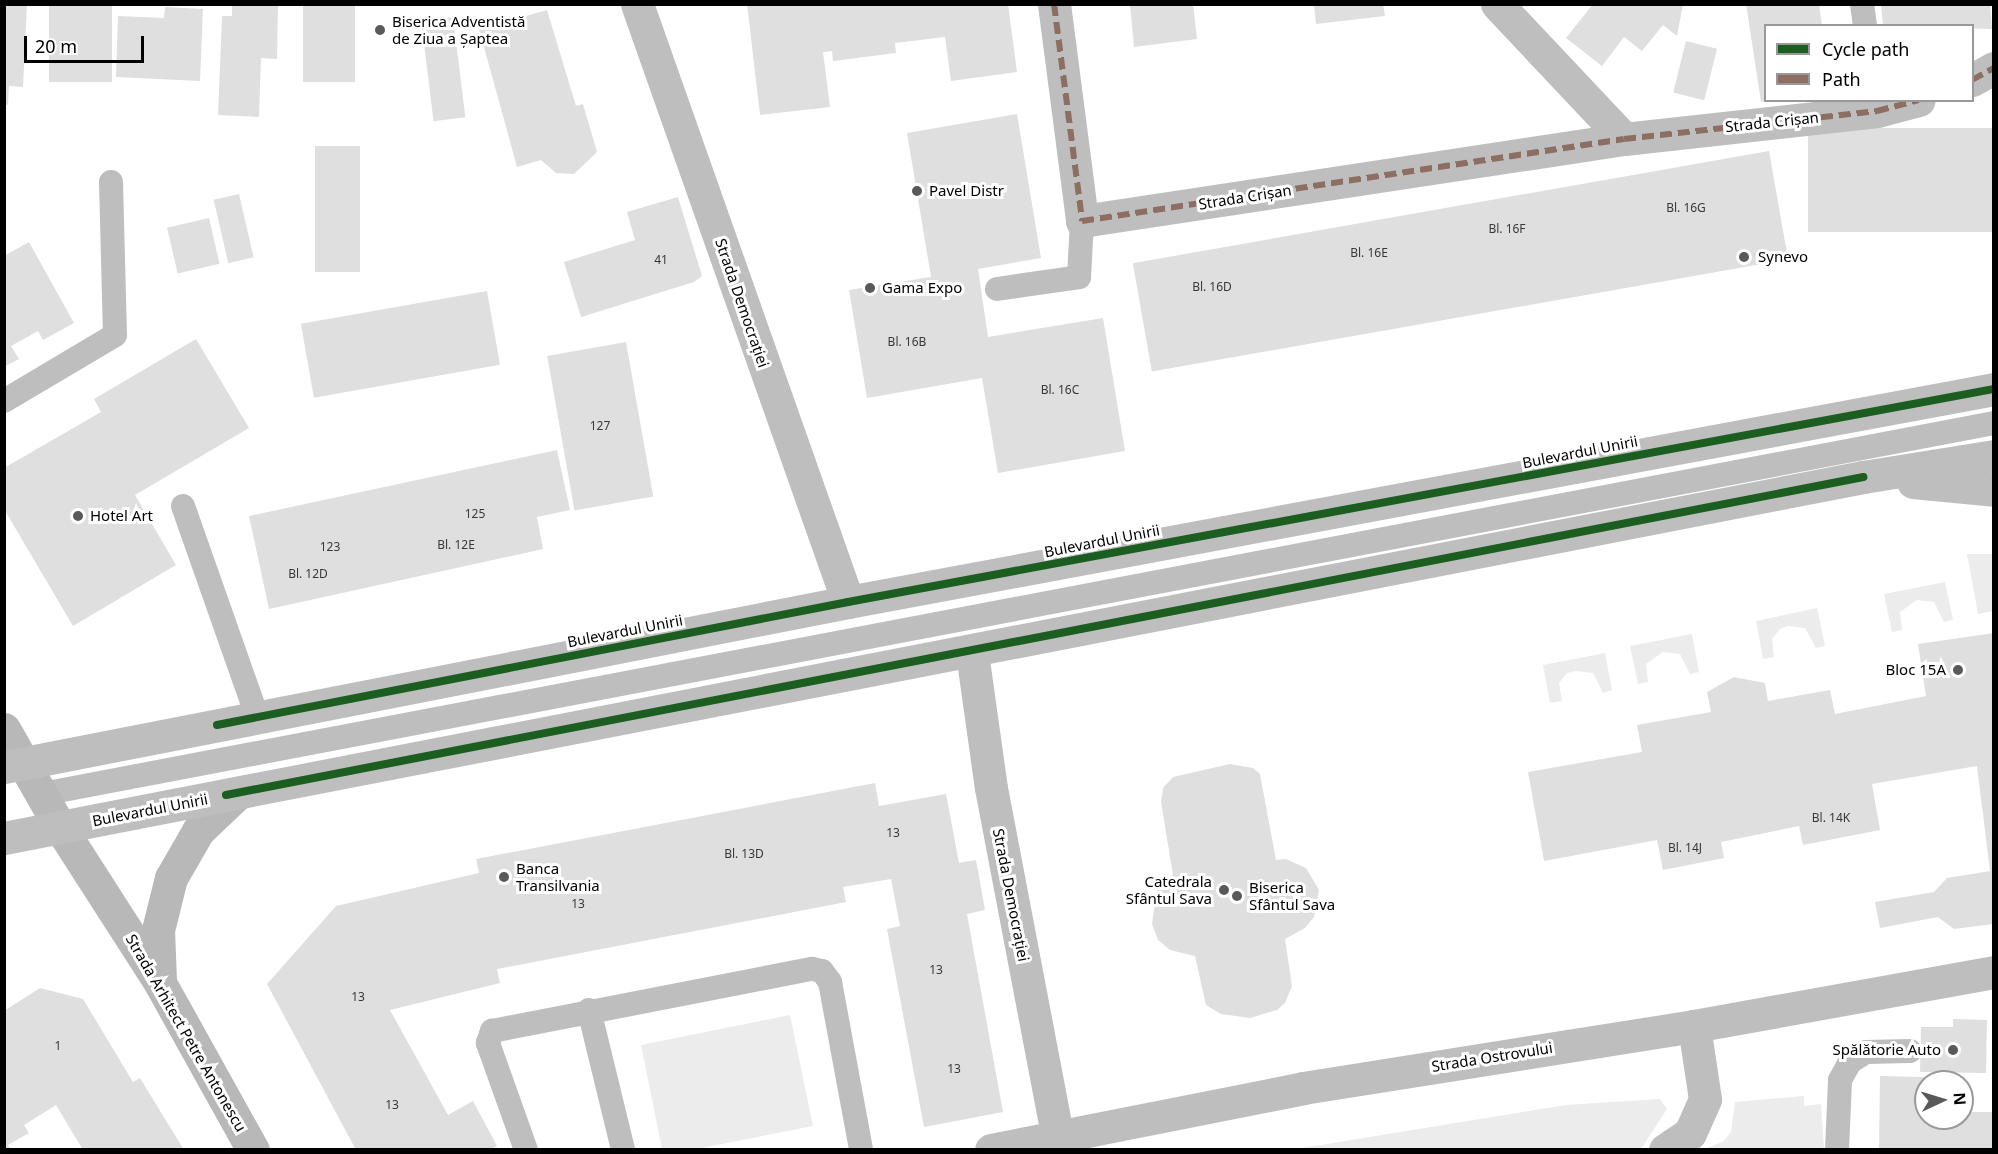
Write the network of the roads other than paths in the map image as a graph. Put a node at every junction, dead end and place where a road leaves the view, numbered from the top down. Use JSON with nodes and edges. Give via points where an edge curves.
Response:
{"nodes":[{"id":1,"x":637,"y":4,"type":"edge"},
{"id":2,"x":1054,"y":4,"type":"edge"},
{"id":3,"x":1497,"y":4,"type":"edge"},
{"id":4,"x":1862,"y":4,"type":"edge"},
{"id":5,"x":1865,"y":24,"type":"edge"},
{"id":6,"x":1994,"y":68,"type":"edge"},
{"id":7,"x":1974,"y":79,"type":"edge"},
{"id":8,"x":1905,"y":102,"type":"edge"},
{"id":9,"x":1876,"y":106,"type":"edge"},
{"id":10,"x":1624,"y":139,"type":"junction"},
{"id":11,"x":111,"y":182,"type":"dead end"},
{"id":12,"x":1082,"y":221,"type":"junction"},
{"id":13,"x":997,"y":289,"type":"dead end"},
{"id":14,"x":1994,"y":389,"type":"edge"},
{"id":15,"x":4,"y":400,"type":"edge"},
{"id":16,"x":1994,"y":423,"type":"edge"},
{"id":17,"x":1994,"y":456,"type":"edge"},
{"id":18,"x":1863,"y":477,"type":"junction"},
{"id":19,"x":1994,"y":490,"type":"edge"},
{"id":20,"x":183,"y":506,"type":"dead end"},
{"id":21,"x":848,"y":602,"type":"junction"},
{"id":22,"x":972,"y":653,"type":"junction"},
{"id":23,"x":257,"y":716,"type":"junction"},
{"id":24,"x":4,"y":729,"type":"edge"},
{"id":25,"x":14,"y":765,"type":"edge"},
{"id":26,"x":42,"y":794,"type":"junction"},
{"id":27,"x":237,"y":794,"type":"junction"},
{"id":28,"x":60,"y":827,"type":"junction"},
{"id":29,"x":4,"y":838,"type":"edge"},
{"id":30,"x":1994,"y":972,"type":"edge"},
{"id":31,"x":160,"y":983,"type":"junction"},
{"id":32,"x":590,"y":1010,"type":"junction"},
{"id":33,"x":1694,"y":1026,"type":"junction"},
{"id":34,"x":1910,"y":1051,"type":"dead end"},
{"id":35,"x":1058,"y":1143,"type":"edge"},
{"id":36,"x":253,"y":1149,"type":"edge"},
{"id":37,"x":526,"y":1149,"type":"edge"},
{"id":38,"x":623,"y":1149,"type":"edge"},
{"id":39,"x":861,"y":1149,"type":"edge"},
{"id":40,"x":991,"y":1149,"type":"edge"},
{"id":41,"x":1665,"y":1149,"type":"edge"},
{"id":42,"x":1837,"y":1149,"type":"edge"}],
"edges":[{"from":1,"to":21,"type":"main road","name":"Strada Democrației"},
{"from":2,"to":12,"type":"main road"},
{"from":3,"to":10,"type":"main road"},
{"from":4,"to":5,"type":"lane"},
{"from":6,"to":7,"type":"main road"},
{"from":8,"to":9,"type":"main road","name":"Strada Crișan"},
{"from":9,"to":10,"type":"main road","name":"Strada Crișan"},
{"from":10,"to":12,"type":"main road","name":"Strada Crișan"},
{"from":11,"to":15,"type":"lane","via":[[115,334]]},
{"from":12,"to":13,"type":"lane","via":[[1079,277]]},
{"from":14,"to":21,"type":"main road","name":"Bulevardul Unirii"},
{"from":16,"to":26,"type":"lane"},
{"from":17,"to":18,"type":"main road","name":"Bulevardul Unirii"},
{"from":18,"to":19,"type":"main road"},
{"from":18,"to":22,"type":"main road","name":"Bulevardul Unirii"},
{"from":20,"to":23,"type":"lane"},
{"from":21,"to":23,"type":"main road","name":"Bulevardul Unirii"},
{"from":22,"to":27,"type":"main road","name":"Bulevardul Unirii"},
{"from":22,"to":35,"type":"main road","name":"Strada Democrației","via":[[991,788]]},
{"from":23,"to":25,"type":"main road","name":"Bulevardul Unirii"},
{"from":24,"to":25,"type":"street","name":"Strada Arhitect Petre Antonescu"},
{"from":25,"to":26,"type":"street","name":"Strada Arhitect Petre Antonescu"},
{"from":26,"to":28,"type":"street","name":"Strada Arhitect Petre Antonescu"},
{"from":27,"to":28,"type":"main road","name":"Bulevardul Unirii"},
{"from":27,"to":31,"type":"street","via":[[198,831],[171,878],[158,930]]},
{"from":28,"to":29,"type":"main road","name":"Bulevardul Unirii"},
{"from":28,"to":31,"type":"street","name":"Strada Arhitect Petre Antonescu"},
{"from":30,"to":33,"type":"main road","name":"Strada Ostrovului"},
{"from":31,"to":36,"type":"street","name":"Strada Arhitect Petre Antonescu"},
{"from":32,"to":37,"type":"lane","via":[[492,1031],[488,1043]]},
{"from":32,"to":38,"type":"lane"},
{"from":32,"to":39,"type":"lane","via":[[812,969],[822,971],[830,982]]},
{"from":33,"to":35,"type":"main road","name":"Strada Ostrovului","via":[[1303,1088]]},
{"from":33,"to":41,"type":"main road","via":[[1705,1099],[1690,1133]]},
{"from":34,"to":42,"type":"lane","via":[[1866,1052],[1850,1062],[1840,1080]]},
{"from":35,"to":40,"type":"main road","name":"Strada Ostrovului"}]}
